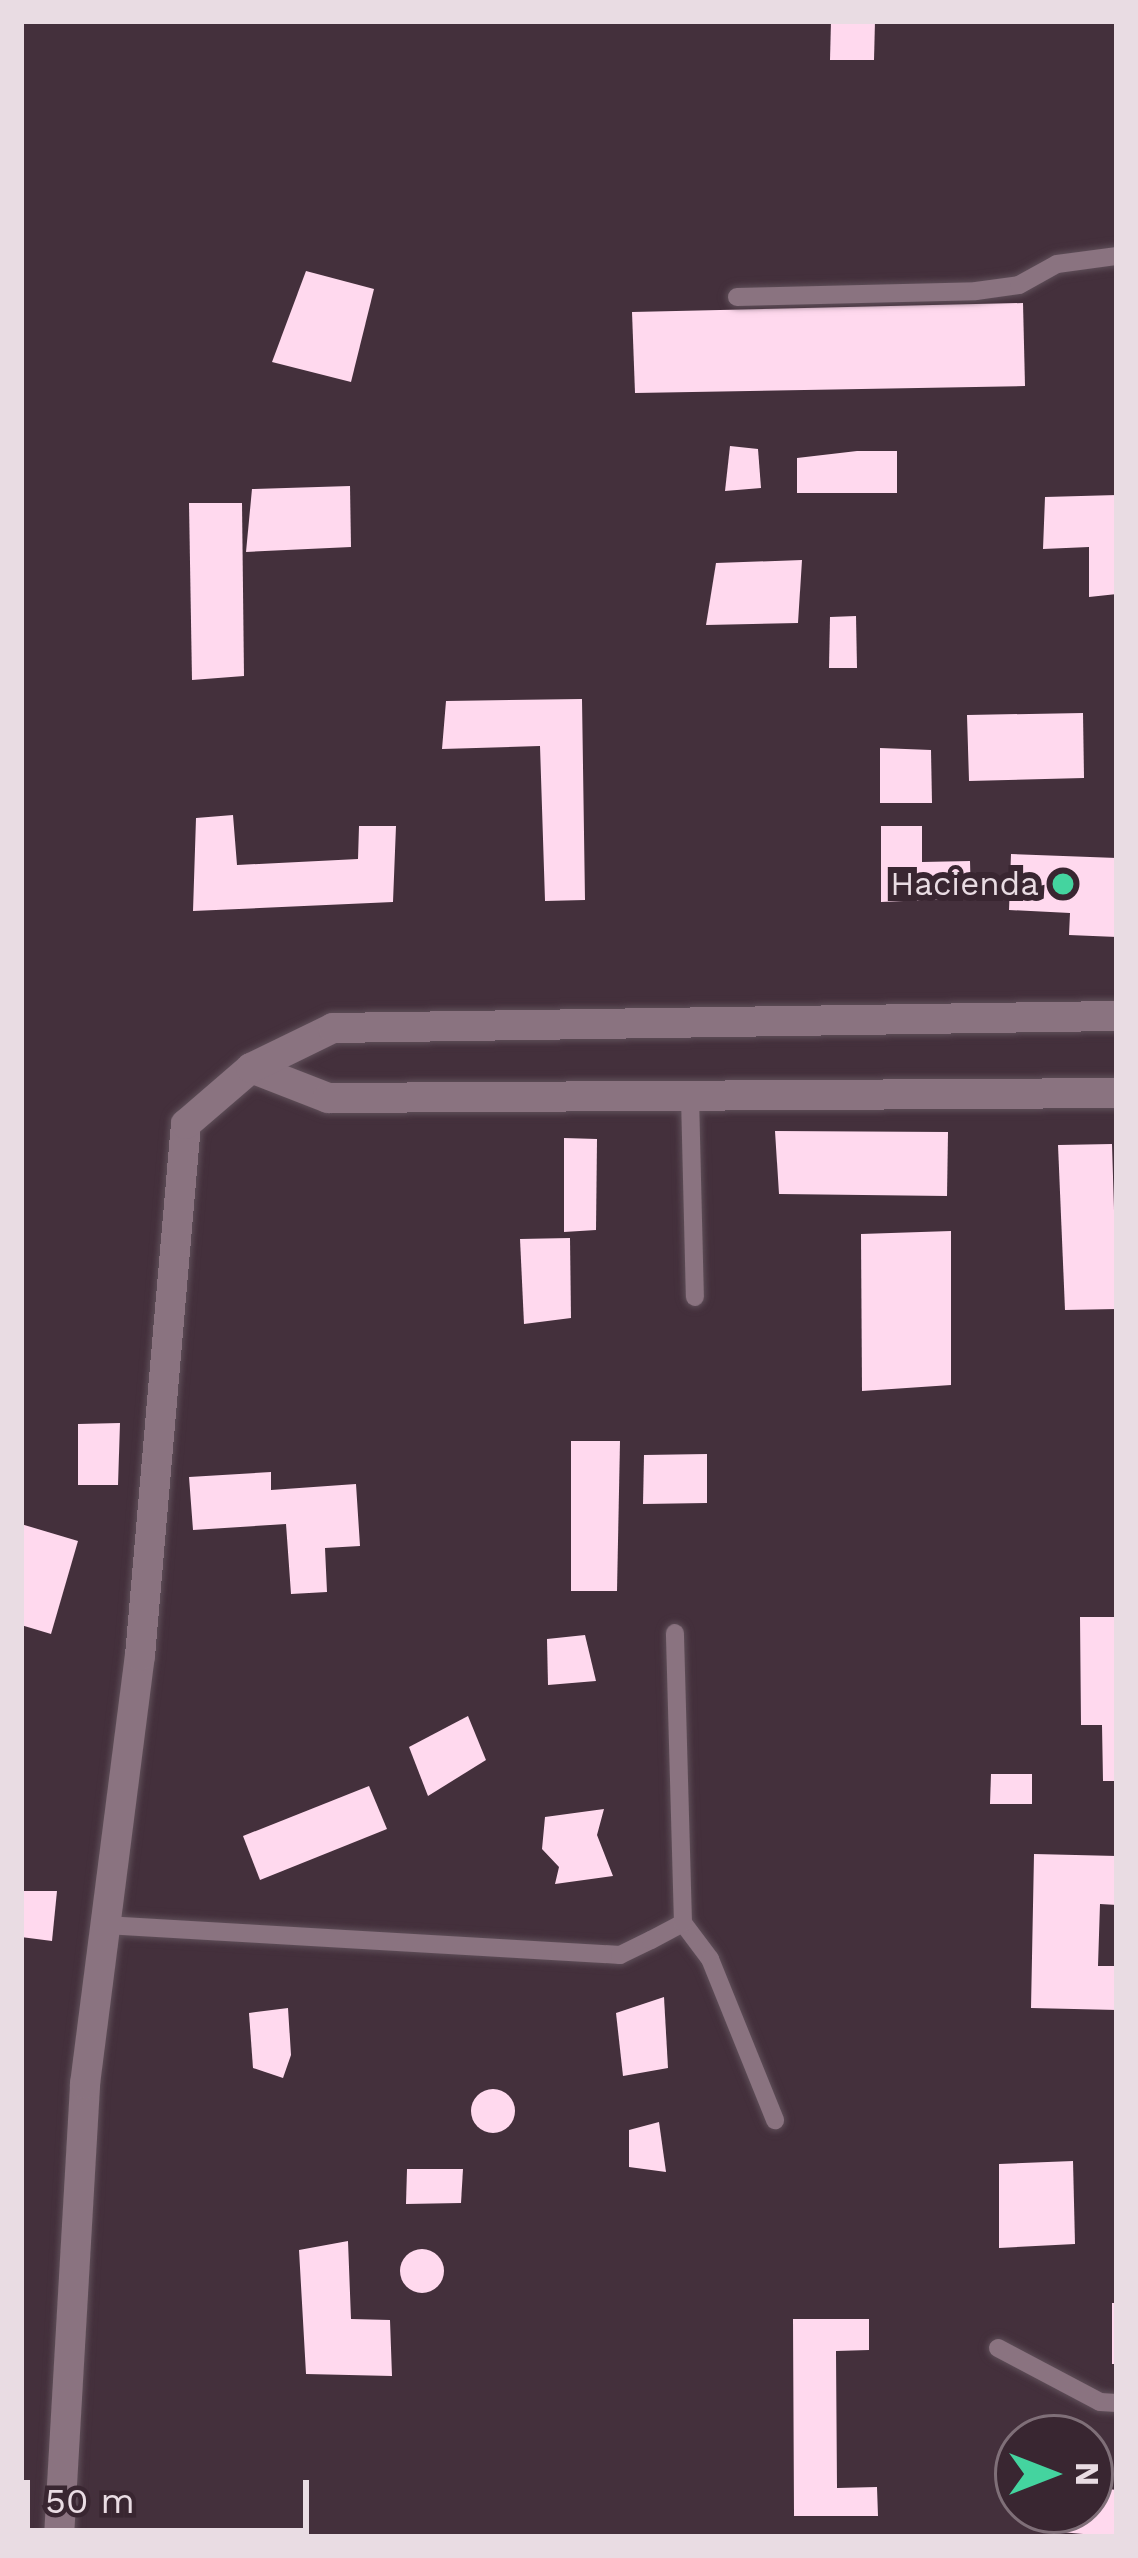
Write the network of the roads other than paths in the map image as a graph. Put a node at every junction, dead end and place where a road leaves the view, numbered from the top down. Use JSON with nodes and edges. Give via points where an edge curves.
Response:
{"nodes":[{"id":1,"x":1117,"y":256,"type":"edge"},
{"id":2,"x":737,"y":297,"type":"dead end"},
{"id":3,"x":1117,"y":1016,"type":"edge"},
{"id":4,"x":251,"y":1068,"type":"junction"},
{"id":5,"x":1117,"y":1093,"type":"edge"},
{"id":6,"x":690,"y":1097,"type":"junction"},
{"id":7,"x":695,"y":1297,"type":"dead end"},
{"id":8,"x":675,"y":1633,"type":"dead end"},
{"id":9,"x":682,"y":1923,"type":"junction"},
{"id":10,"x":105,"y":1925,"type":"junction"},
{"id":11,"x":775,"y":2120,"type":"dead end"},
{"id":12,"x":998,"y":2348,"type":"dead end"},
{"id":13,"x":1117,"y":2403,"type":"edge"},
{"id":14,"x":59,"y":2537,"type":"edge"}],
"edges":[{"from":1,"to":2,"type":"lane","via":[[1057,263],[1019,285],[976,291]]},
{"from":3,"to":4,"type":"street","via":[[333,1028]]},
{"from":4,"to":6,"type":"street","via":[[328,1098]]},
{"from":4,"to":10,"type":"street","via":[[186,1124],[140,1656]]},
{"from":5,"to":6,"type":"street"},
{"from":6,"to":7,"type":"lane"},
{"from":8,"to":9,"type":"lane"},
{"from":9,"to":10,"type":"lane","via":[[620,1955]]},
{"from":9,"to":11,"type":"lane","via":[[710,1959]]},
{"from":10,"to":14,"type":"street","via":[[85,2084]]},
{"from":12,"to":13,"type":"lane","via":[[1100,2402]]}]}
